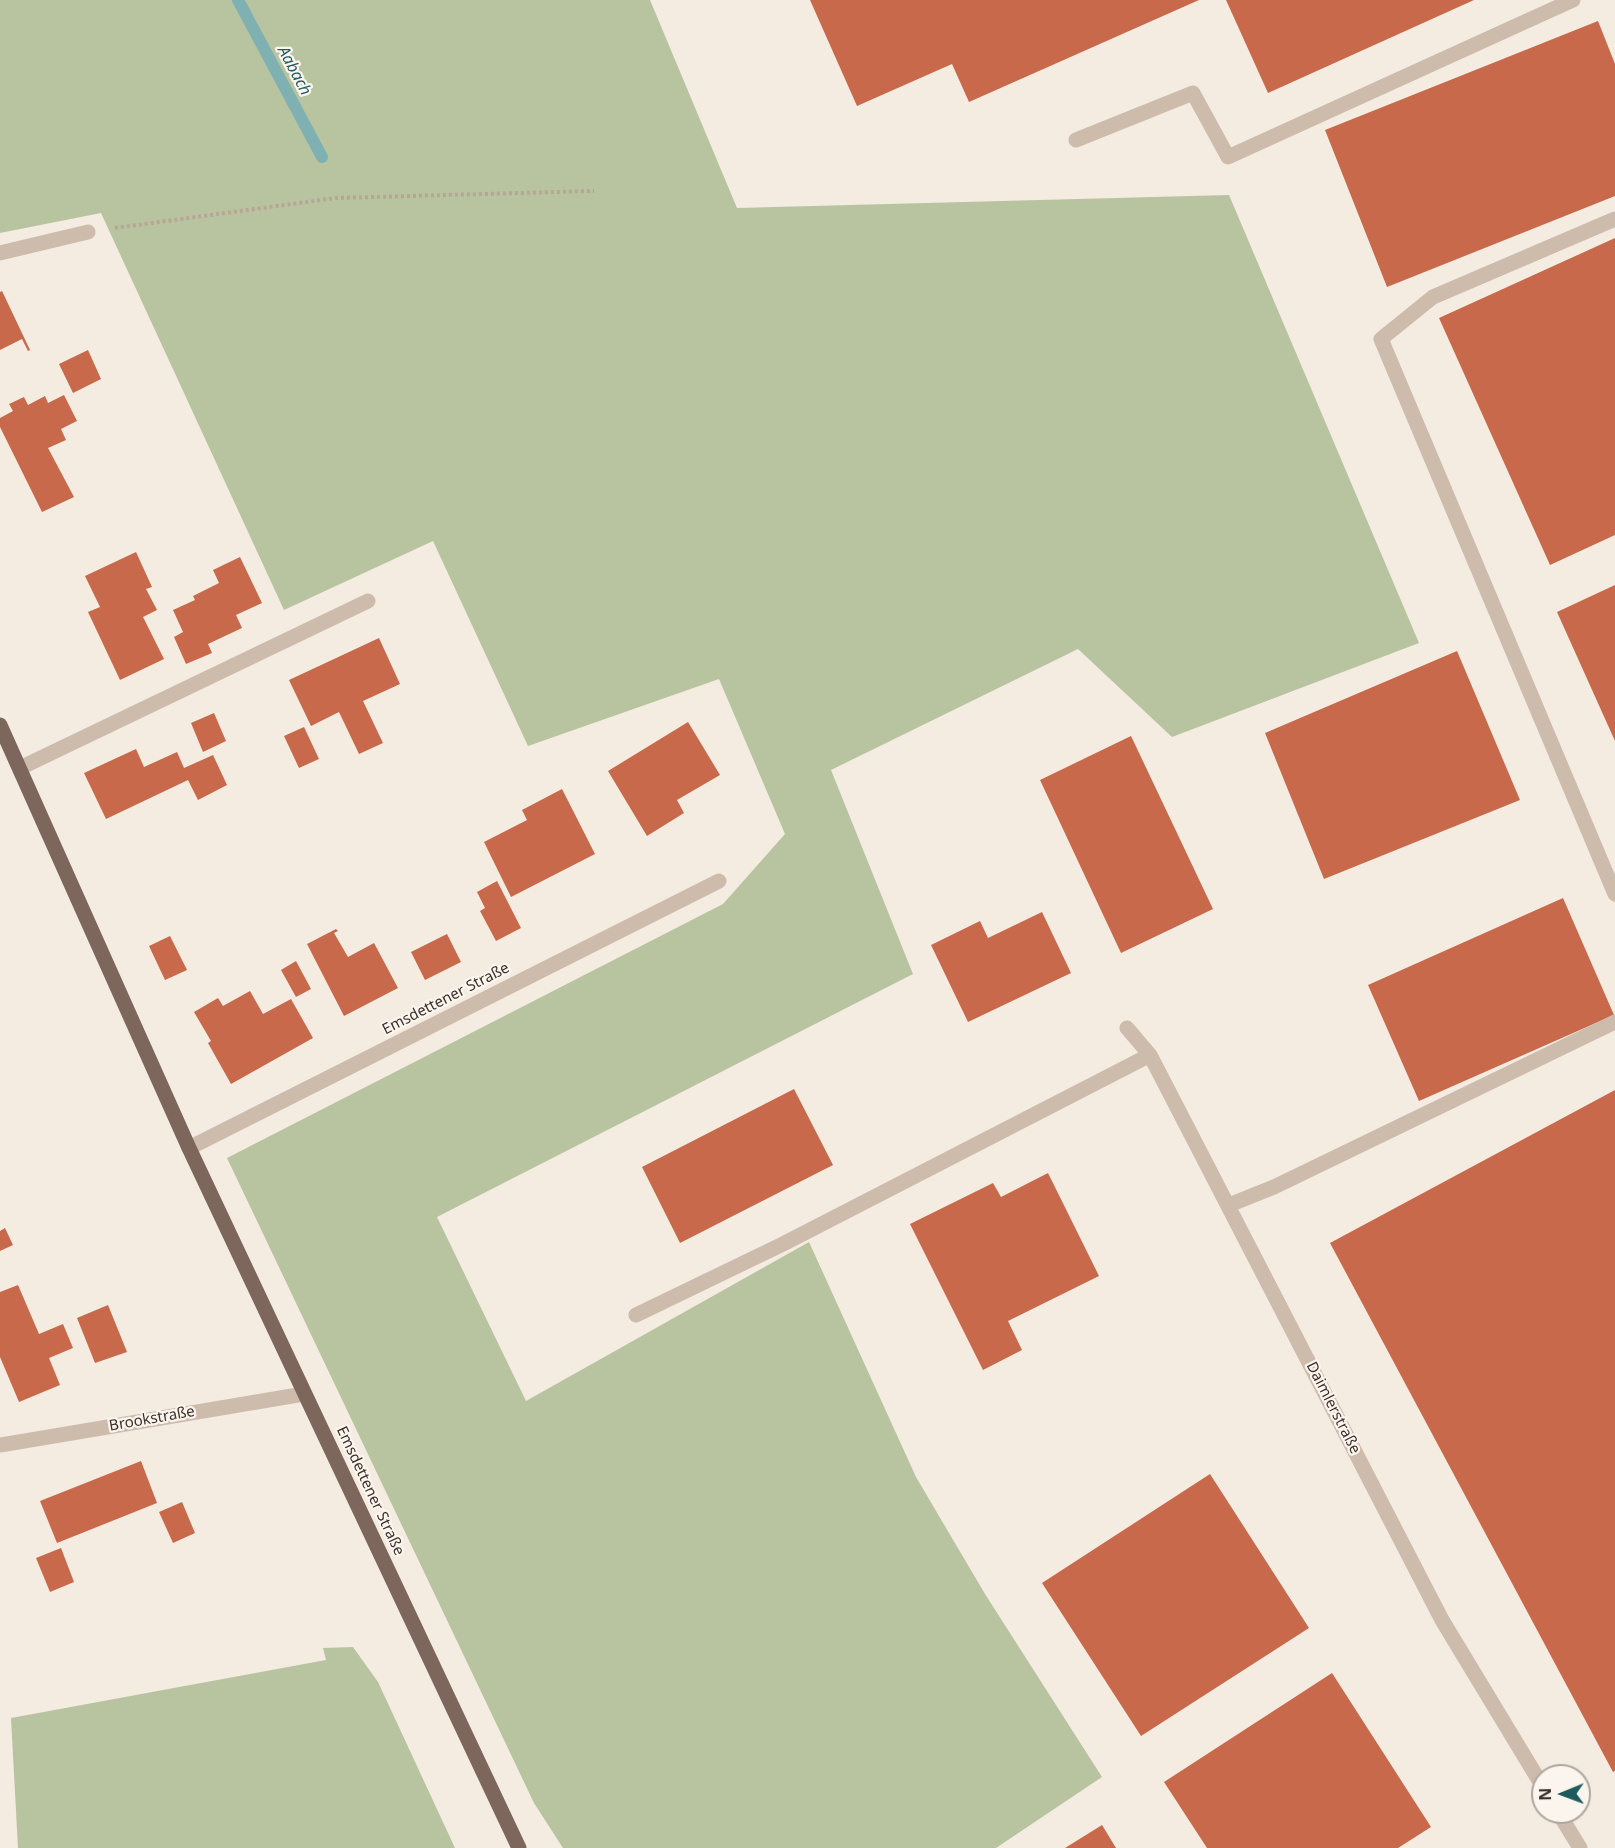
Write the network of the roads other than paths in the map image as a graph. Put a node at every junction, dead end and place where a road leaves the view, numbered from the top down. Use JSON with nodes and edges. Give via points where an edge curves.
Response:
{"nodes":[{"id":1,"x":1573,"y":0,"type":"edge"},
{"id":2,"x":1076,"y":140,"type":"dead end"},
{"id":3,"x":1615,"y":219,"type":"edge"},
{"id":4,"x":88,"y":232,"type":"road end"},
{"id":5,"x":0,"y":253,"type":"edge"},
{"id":6,"x":368,"y":601,"type":"dead end"},
{"id":7,"x":0,"y":725,"type":"edge"},
{"id":8,"x":20,"y":768,"type":"junction"},
{"id":9,"x":718,"y":881,"type":"dead end"},
{"id":10,"x":1615,"y":894,"type":"edge"},
{"id":11,"x":1615,"y":1022,"type":"edge"},
{"id":12,"x":1127,"y":1028,"type":"dead end"},
{"id":13,"x":1150,"y":1055,"type":"junction"},
{"id":14,"x":189,"y":1148,"type":"junction"},
{"id":15,"x":1229,"y":1205,"type":"junction"},
{"id":16,"x":636,"y":1315,"type":"dead end"},
{"id":17,"x":304,"y":1394,"type":"junction"},
{"id":18,"x":0,"y":1445,"type":"edge"},
{"id":19,"x":1531,"y":1767,"type":"edge"},
{"id":20,"x":1565,"y":1824,"type":"edge"},
{"id":21,"x":519,"y":1848,"type":"edge"},
{"id":22,"x":1580,"y":1848,"type":"edge"}],
"edges":[{"from":1,"to":2,"type":"street","via":[[1228,157],[1193,93]]},
{"from":3,"to":10,"type":"street","via":[[1433,297],[1381,339]]},
{"from":4,"to":5,"type":"street"},
{"from":6,"to":8,"type":"street"},
{"from":7,"to":8,"type":"main road","name":"Emsdettener Straße"},
{"from":8,"to":14,"type":"main road","name":"Emsdettener Straße"},
{"from":9,"to":14,"type":"street","name":"Emsdettener Straße"},
{"from":11,"to":15,"type":"street","via":[[1274,1187]]},
{"from":12,"to":13,"type":"street","name":"Daimlerstraße"},
{"from":13,"to":15,"type":"street","name":"Daimlerstraße"},
{"from":13,"to":16,"type":"street"},
{"from":14,"to":17,"type":"main road","name":"Emsdettener Straße"},
{"from":15,"to":19,"type":"street","name":"Daimlerstraße","via":[[1442,1620]]},
{"from":17,"to":18,"type":"street","name":"Brookstraße"},
{"from":17,"to":21,"type":"main road","name":"Emsdettener Straße"},
{"from":20,"to":22,"type":"street"}]}
